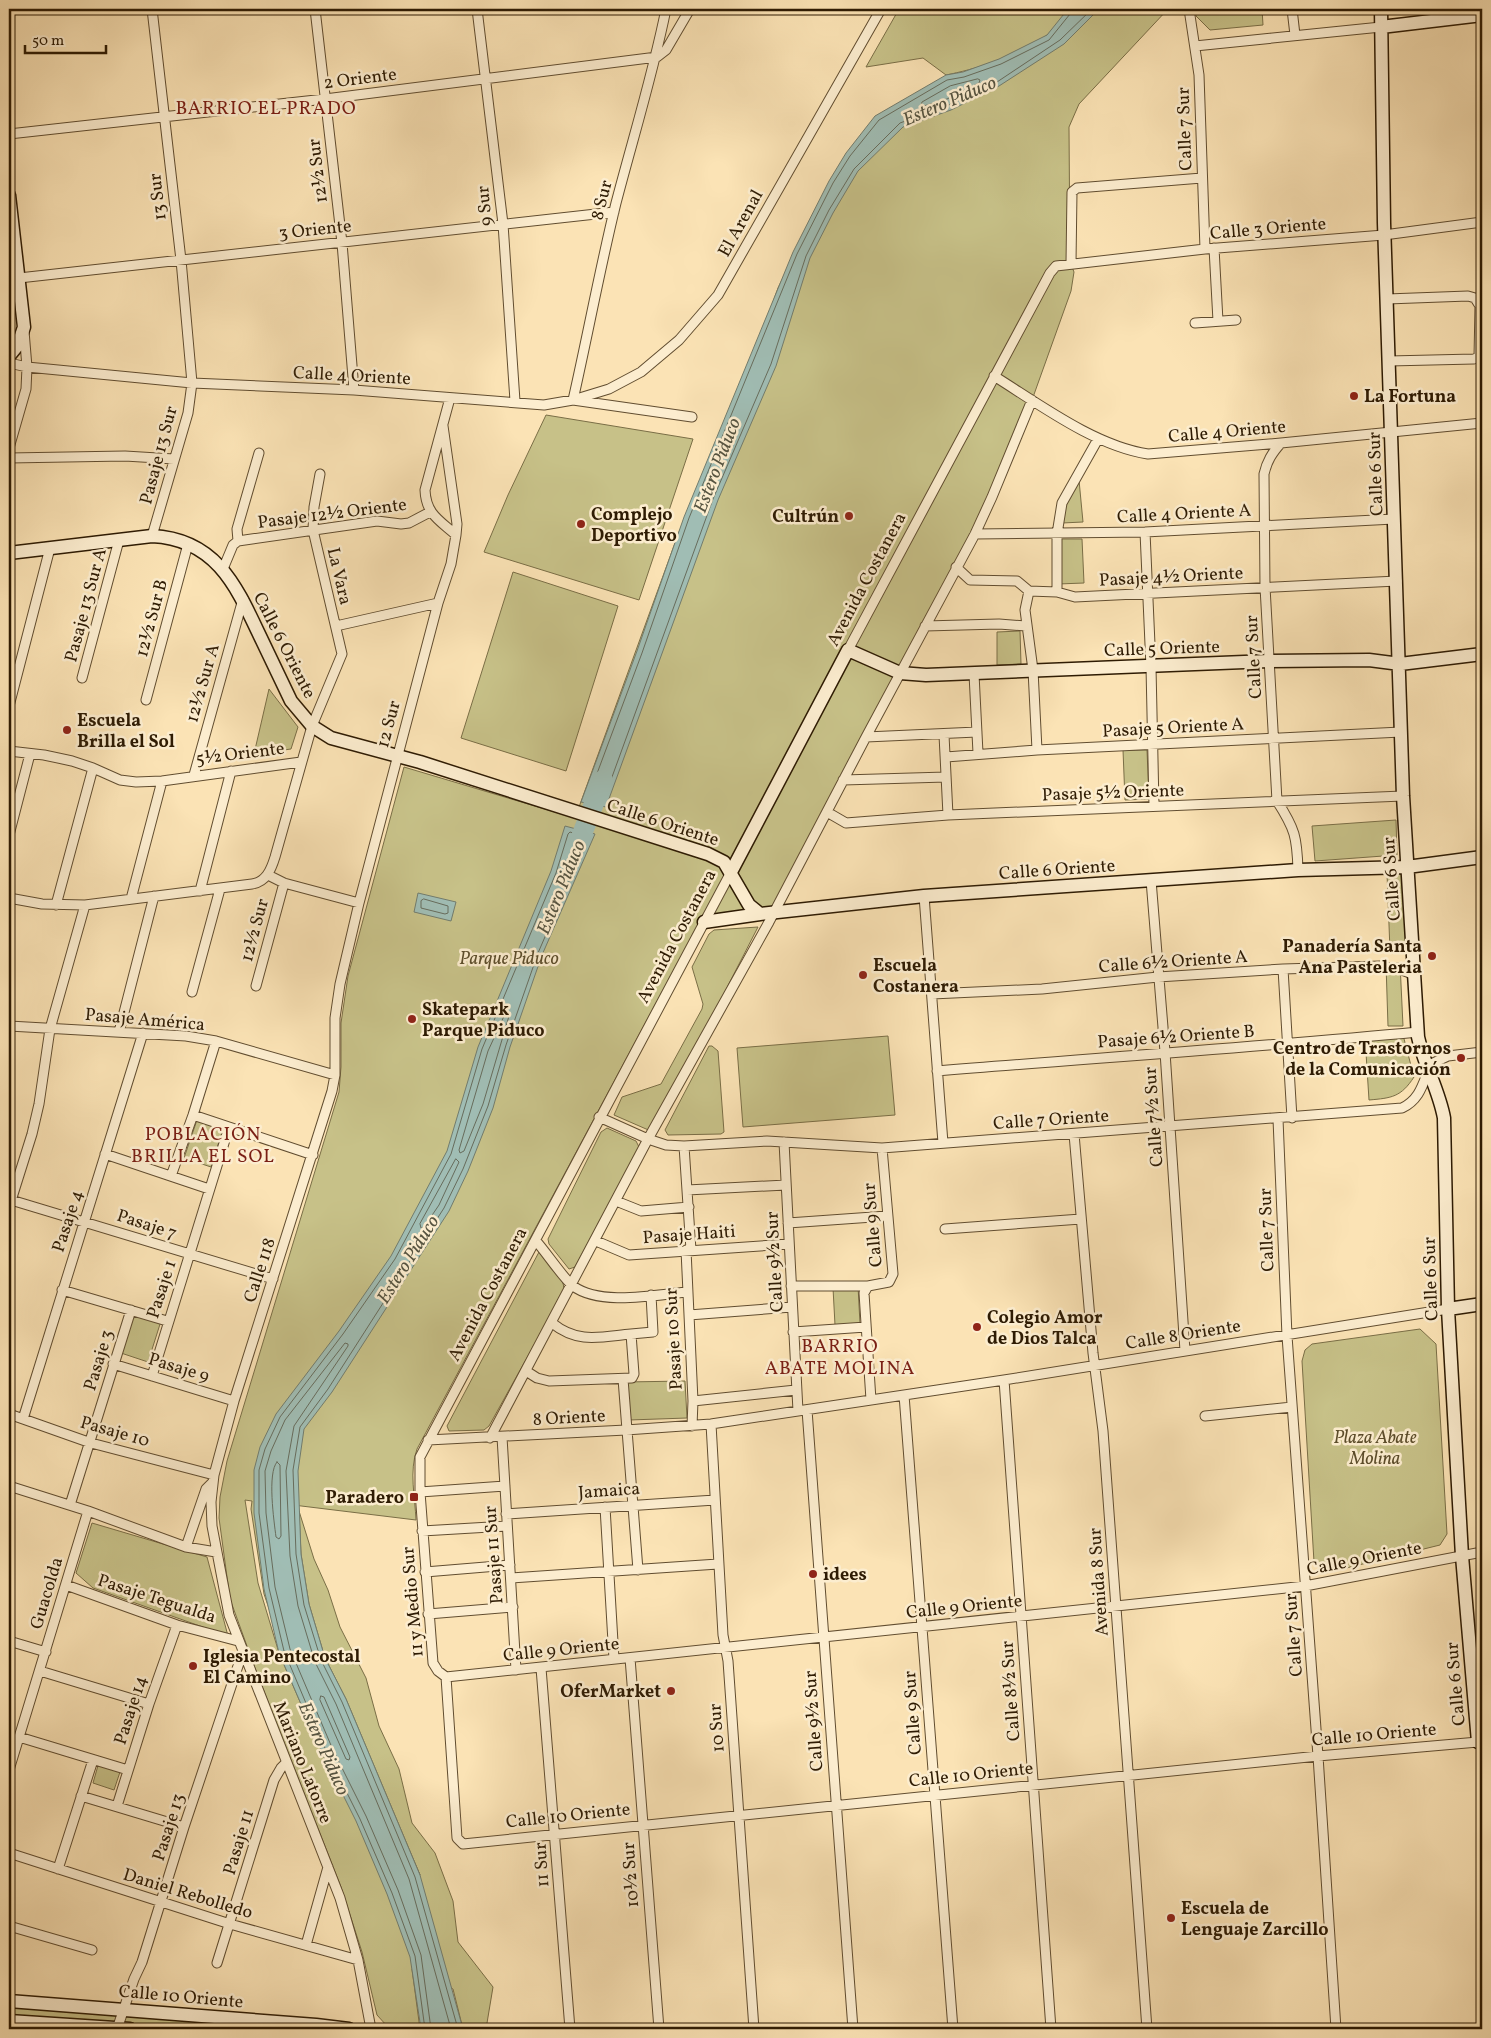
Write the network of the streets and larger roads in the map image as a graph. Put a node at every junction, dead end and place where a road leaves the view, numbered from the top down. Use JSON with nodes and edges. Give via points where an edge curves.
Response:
{"nodes":[{"id":1,"x":152,"y":9,"type":"edge"},
{"id":2,"x":315,"y":9,"type":"edge"},
{"id":3,"x":477,"y":9,"type":"edge"},
{"id":4,"x":666,"y":9,"type":"edge"},
{"id":5,"x":690,"y":9,"type":"edge"},
{"id":6,"x":881,"y":9,"type":"edge"},
{"id":7,"x":1189,"y":9,"type":"edge"},
{"id":8,"x":1292,"y":9,"type":"edge"},
{"id":9,"x":1381,"y":9,"type":"edge"},
{"id":10,"x":1482,"y":15,"type":"edge"},
{"id":11,"x":1381,"y":27,"type":"junction"},
{"id":12,"x":1295,"y":35,"type":"junction"},
{"id":13,"x":1195,"y":46,"type":"junction"},
{"id":14,"x":657,"y":56,"type":"junction"},
{"id":15,"x":486,"y":79,"type":"junction"},
{"id":16,"x":325,"y":99,"type":"junction"},
{"id":17,"x":164,"y":117,"type":"junction"},
{"id":18,"x":9,"y":134,"type":"edge"},
{"id":19,"x":1202,"y":178,"type":"junction"},
{"id":20,"x":9,"y":195,"type":"edge"},
{"id":21,"x":614,"y":212,"type":"junction"},
{"id":22,"x":10,"y":220,"type":"edge"},
{"id":23,"x":1482,"y":222,"type":"edge"},
{"id":24,"x":503,"y":224,"type":"junction"},
{"id":25,"x":1384,"y":234,"type":"junction"},
{"id":26,"x":342,"y":242,"type":"junction"},
{"id":27,"x":1210,"y":249,"type":"junction"},
{"id":28,"x":181,"y":260,"type":"junction"},
{"id":29,"x":1071,"y":263,"type":"junction"},
{"id":30,"x":1056,"y":266,"type":"joint"},
{"id":31,"x":19,"y":278,"type":"junction"},
{"id":32,"x":1479,"y":298,"type":"edge"},
{"id":33,"x":1387,"y":299,"type":"junction"},
{"id":34,"x":1236,"y":320,"type":"dead end"},
{"id":35,"x":1218,"y":321,"type":"junction"},
{"id":36,"x":1195,"y":324,"type":"dead end"},
{"id":37,"x":24,"y":327,"type":"junction"},
{"id":38,"x":9,"y":356,"type":"edge"},
{"id":39,"x":1480,"y":357,"type":"edge"},
{"id":40,"x":1389,"y":361,"type":"junction"},
{"id":41,"x":9,"y":363,"type":"edge"},
{"id":42,"x":27,"y":367,"type":"junction"},
{"id":43,"x":994,"y":376,"type":"junction"},
{"id":44,"x":192,"y":383,"type":"junction"},
{"id":45,"x":354,"y":390,"type":"junction"},
{"id":46,"x":450,"y":398,"type":"junction"},
{"id":47,"x":573,"y":400,"type":"junction"},
{"id":48,"x":1032,"y":400,"type":"junction"},
{"id":49,"x":515,"y":401,"type":"junction"},
{"id":50,"x":692,"y":417,"type":"dead end"},
{"id":51,"x":1482,"y":423,"type":"edge"},
{"id":52,"x":443,"y":425,"type":"junction"},
{"id":53,"x":1391,"y":432,"type":"junction"},
{"id":54,"x":1098,"y":439,"type":"junction"},
{"id":55,"x":1281,"y":444,"type":"junction"},
{"id":56,"x":9,"y":448,"type":"edge"},
{"id":57,"x":258,"y":453,"type":"dead end"},
{"id":58,"x":9,"y":458,"type":"edge"},
{"id":59,"x":174,"y":459,"type":"junction"},
{"id":60,"x":320,"y":474,"type":"dead end"},
{"id":61,"x":430,"y":512,"type":"junction"},
{"id":62,"x":1394,"y":519,"type":"junction"},
{"id":63,"x":1264,"y":526,"type":"junction"},
{"id":64,"x":314,"y":530,"type":"junction"},
{"id":65,"x":1145,"y":532,"type":"junction"},
{"id":66,"x":975,"y":534,"type":"junction"},
{"id":67,"x":1057,"y":534,"type":"junction"},
{"id":68,"x":456,"y":535,"type":"junction"},
{"id":69,"x":152,"y":536,"type":"junction"},
{"id":70,"x":119,"y":540,"type":"junction"},
{"id":71,"x":238,"y":541,"type":"junction"},
{"id":72,"x":188,"y":544,"type":"junction"},
{"id":73,"x":50,"y":548,"type":"junction"},
{"id":74,"x":9,"y":553,"type":"edge"},
{"id":75,"x":956,"y":567,"type":"junction"},
{"id":76,"x":223,"y":569,"type":"junction"},
{"id":77,"x":1397,"y":581,"type":"junction"},
{"id":78,"x":1266,"y":587,"type":"junction"},
{"id":79,"x":1029,"y":591,"type":"junction"},
{"id":80,"x":1057,"y":592,"type":"junction"},
{"id":81,"x":1147,"y":595,"type":"junction"},
{"id":82,"x":242,"y":599,"type":"junction"},
{"id":83,"x":438,"y":602,"type":"junction"},
{"id":84,"x":336,"y":626,"type":"junction"},
{"id":85,"x":926,"y":626,"type":"junction"},
{"id":86,"x":1026,"y":626,"type":"junction"},
{"id":87,"x":848,"y":650,"type":"junction"},
{"id":88,"x":1482,"y":654,"type":"edge"},
{"id":89,"x":1270,"y":661,"type":"junction"},
{"id":90,"x":1400,"y":664,"type":"junction"},
{"id":91,"x":1151,"y":667,"type":"junction"},
{"id":92,"x":1033,"y":670,"type":"junction"},
{"id":93,"x":900,"y":673,"type":"junction"},
{"id":94,"x":974,"y":674,"type":"junction"},
{"id":95,"x":82,"y":678,"type":"dead end"},
{"id":96,"x":146,"y":700,"type":"dead end"},
{"id":97,"x":9,"y":706,"type":"edge"},
{"id":98,"x":312,"y":726,"type":"junction"},
{"id":99,"x":977,"y":732,"type":"junction"},
{"id":100,"x":1401,"y":732,"type":"junction"},
{"id":101,"x":944,"y":735,"type":"junction"},
{"id":102,"x":866,"y":737,"type":"junction"},
{"id":103,"x":1273,"y":738,"type":"junction"},
{"id":104,"x":1152,"y":744,"type":"junction"},
{"id":105,"x":1037,"y":750,"type":"junction"},
{"id":106,"x":9,"y":751,"type":"edge"},
{"id":107,"x":978,"y":753,"type":"junction"},
{"id":108,"x":30,"y":754,"type":"junction"},
{"id":109,"x":398,"y":757,"type":"junction"},
{"id":110,"x":946,"y":757,"type":"junction"},
{"id":111,"x":301,"y":762,"type":"junction"},
{"id":112,"x":93,"y":768,"type":"junction"},
{"id":113,"x":231,"y":771,"type":"junction"},
{"id":114,"x":194,"y":775,"type":"junction"},
{"id":115,"x":946,"y":776,"type":"junction"},
{"id":116,"x":843,"y":780,"type":"junction"},
{"id":117,"x":162,"y":781,"type":"junction"},
{"id":118,"x":1403,"y":796,"type":"junction"},
{"id":119,"x":1277,"y":801,"type":"junction"},
{"id":120,"x":1154,"y":806,"type":"junction"},
{"id":121,"x":827,"y":812,"type":"junction"},
{"id":122,"x":948,"y":815,"type":"junction"},
{"id":123,"x":9,"y":835,"type":"edge"},
{"id":124,"x":1482,"y":858,"type":"edge"},
{"id":125,"x":1407,"y":867,"type":"junction"},
{"id":126,"x":1298,"y":870,"type":"junction"},
{"id":127,"x":731,"y":872,"type":"junction"},
{"id":128,"x":268,"y":875,"type":"junction"},
{"id":129,"x":1151,"y":880,"type":"junction"},
{"id":130,"x":284,"y":883,"type":"junction"},
{"id":131,"x":220,"y":890,"type":"junction"},
{"id":132,"x":200,"y":891,"type":"junction"},
{"id":133,"x":154,"y":896,"type":"junction"},
{"id":134,"x":924,"y":896,"type":"junction"},
{"id":135,"x":9,"y":898,"type":"edge"},
{"id":136,"x":131,"y":899,"type":"junction"},
{"id":137,"x":359,"y":903,"type":"junction"},
{"id":138,"x":56,"y":905,"type":"junction"},
{"id":139,"x":84,"y":905,"type":"junction"},
{"id":140,"x":774,"y":913,"type":"junction"},
{"id":141,"x":760,"y":914,"type":"junction"},
{"id":142,"x":704,"y":922,"type":"junction"},
{"id":143,"x":1282,"y":969,"type":"junction"},
{"id":144,"x":1415,"y":975,"type":"junction"},
{"id":145,"x":1158,"y":977,"type":"junction"},
{"id":146,"x":256,"y":986,"type":"dead end"},
{"id":147,"x":192,"y":992,"type":"dead end"},
{"id":148,"x":932,"y":994,"type":"junction"},
{"id":149,"x":9,"y":1026,"type":"edge"},
{"id":150,"x":50,"y":1029,"type":"junction"},
{"id":151,"x":119,"y":1032,"type":"junction"},
{"id":152,"x":1418,"y":1032,"type":"junction"},
{"id":153,"x":143,"y":1033,"type":"junction"},
{"id":154,"x":216,"y":1042,"type":"junction"},
{"id":155,"x":1287,"y":1044,"type":"junction"},
{"id":156,"x":1165,"y":1052,"type":"junction"},
{"id":157,"x":1482,"y":1052,"type":"edge"},
{"id":158,"x":937,"y":1071,"type":"junction"},
{"id":159,"x":1428,"y":1071,"type":"junction"},
{"id":160,"x":335,"y":1075,"type":"junction"},
{"id":161,"x":193,"y":1115,"type":"junction"},
{"id":162,"x":600,"y":1117,"type":"junction"},
{"id":163,"x":1278,"y":1118,"type":"junction"},
{"id":164,"x":1292,"y":1118,"type":"junction"},
{"id":165,"x":1170,"y":1126,"type":"junction"},
{"id":166,"x":229,"y":1127,"type":"junction"},
{"id":167,"x":1074,"y":1134,"type":"junction"},
{"id":168,"x":648,"y":1140,"type":"junction"},
{"id":169,"x":784,"y":1142,"type":"junction"},
{"id":170,"x":943,"y":1143,"type":"junction"},
{"id":171,"x":684,"y":1146,"type":"junction"},
{"id":172,"x":882,"y":1148,"type":"junction"},
{"id":173,"x":105,"y":1154,"type":"junction"},
{"id":174,"x":313,"y":1155,"type":"junction"},
{"id":175,"x":171,"y":1176,"type":"junction"},
{"id":176,"x":786,"y":1185,"type":"junction"},
{"id":177,"x":209,"y":1189,"type":"junction"},
{"id":178,"x":687,"y":1190,"type":"junction"},
{"id":179,"x":616,"y":1201,"type":"junction"},
{"id":180,"x":10,"y":1204,"type":"edge"},
{"id":181,"x":689,"y":1207,"type":"junction"},
{"id":182,"x":887,"y":1216,"type":"junction"},
{"id":183,"x":1080,"y":1219,"type":"junction"},
{"id":184,"x":84,"y":1221,"type":"junction"},
{"id":185,"x":788,"y":1222,"type":"junction"},
{"id":186,"x":945,"y":1229,"type":"dead end"},
{"id":187,"x":536,"y":1241,"type":"junction"},
{"id":188,"x":596,"y":1241,"type":"junction"},
{"id":189,"x":788,"y":1244,"type":"junction"},
{"id":190,"x":688,"y":1250,"type":"junction"},
{"id":191,"x":190,"y":1254,"type":"junction"},
{"id":192,"x":272,"y":1278,"type":"junction"},
{"id":193,"x":572,"y":1285,"type":"junction"},
{"id":194,"x":792,"y":1286,"type":"junction"},
{"id":195,"x":868,"y":1286,"type":"junction"},
{"id":196,"x":62,"y":1290,"type":"junction"},
{"id":197,"x":687,"y":1292,"type":"junction"},
{"id":198,"x":651,"y":1295,"type":"junction"},
{"id":199,"x":1482,"y":1304,"type":"edge"},
{"id":200,"x":792,"y":1308,"type":"junction"},
{"id":201,"x":1448,"y":1309,"type":"junction"},
{"id":202,"x":131,"y":1310,"type":"junction"},
{"id":203,"x":689,"y":1315,"type":"junction"},
{"id":204,"x":167,"y":1321,"type":"junction"},
{"id":205,"x":552,"y":1323,"type":"junction"},
{"id":206,"x":866,"y":1327,"type":"junction"},
{"id":207,"x":794,"y":1332,"type":"junction"},
{"id":208,"x":631,"y":1334,"type":"junction"},
{"id":209,"x":1286,"y":1336,"type":"junction"},
{"id":210,"x":1185,"y":1351,"type":"junction"},
{"id":211,"x":113,"y":1364,"type":"junction"},
{"id":212,"x":1096,"y":1366,"type":"junction"},
{"id":213,"x":526,"y":1371,"type":"junction"},
{"id":214,"x":152,"y":1376,"type":"junction"},
{"id":215,"x":623,"y":1379,"type":"junction"},
{"id":216,"x":1004,"y":1380,"type":"junction"},
{"id":217,"x":796,"y":1390,"type":"junction"},
{"id":218,"x":904,"y":1395,"type":"junction"},
{"id":219,"x":871,"y":1400,"type":"junction"},
{"id":220,"x":234,"y":1401,"type":"junction"},
{"id":221,"x":693,"y":1401,"type":"junction"},
{"id":222,"x":1292,"y":1406,"type":"junction"},
{"id":223,"x":802,"y":1410,"type":"junction"},
{"id":224,"x":9,"y":1414,"type":"edge"},
{"id":225,"x":1205,"y":1416,"type":"dead end"},
{"id":226,"x":23,"y":1418,"type":"junction"},
{"id":227,"x":711,"y":1424,"type":"junction"},
{"id":228,"x":692,"y":1426,"type":"junction"},
{"id":229,"x":626,"y":1430,"type":"junction"},
{"id":230,"x":502,"y":1437,"type":"junction"},
{"id":231,"x":490,"y":1438,"type":"junction"},
{"id":232,"x":428,"y":1440,"type":"junction"},
{"id":233,"x":91,"y":1442,"type":"junction"},
{"id":234,"x":214,"y":1478,"type":"junction"},
{"id":235,"x":9,"y":1486,"type":"edge"},
{"id":236,"x":505,"y":1486,"type":"junction"},
{"id":237,"x":420,"y":1492,"type":"junction"},
{"id":238,"x":715,"y":1500,"type":"junction"},
{"id":239,"x":70,"y":1505,"type":"junction"},
{"id":240,"x":633,"y":1505,"type":"junction"},
{"id":241,"x":605,"y":1507,"type":"junction"},
{"id":242,"x":88,"y":1511,"type":"junction"},
{"id":243,"x":506,"y":1514,"type":"junction"},
{"id":244,"x":507,"y":1526,"type":"junction"},
{"id":245,"x":422,"y":1531,"type":"junction"},
{"id":246,"x":186,"y":1547,"type":"junction"},
{"id":247,"x":216,"y":1552,"type":"junction"},
{"id":248,"x":1482,"y":1552,"type":"edge"},
{"id":249,"x":1462,"y":1556,"type":"junction"},
{"id":250,"x":718,"y":1564,"type":"junction"},
{"id":251,"x":510,"y":1565,"type":"junction"},
{"id":252,"x":638,"y":1570,"type":"junction"},
{"id":253,"x":425,"y":1572,"type":"junction"},
{"id":254,"x":610,"y":1572,"type":"junction"},
{"id":255,"x":511,"y":1578,"type":"junction"},
{"id":256,"x":66,"y":1585,"type":"junction"},
{"id":257,"x":1305,"y":1586,"type":"junction"},
{"id":258,"x":1115,"y":1606,"type":"junction"},
{"id":259,"x":513,"y":1607,"type":"junction"},
{"id":260,"x":428,"y":1614,"type":"junction"},
{"id":261,"x":1021,"y":1616,"type":"junction"},
{"id":262,"x":177,"y":1625,"type":"junction"},
{"id":263,"x":922,"y":1627,"type":"junction"},
{"id":264,"x":823,"y":1638,"type":"junction"},
{"id":265,"x":9,"y":1641,"type":"edge"},
{"id":266,"x":238,"y":1641,"type":"junction"},
{"id":267,"x":724,"y":1648,"type":"junction"},
{"id":268,"x":46,"y":1652,"type":"junction"},
{"id":269,"x":242,"y":1654,"type":"junction"},
{"id":270,"x":630,"y":1658,"type":"junction"},
{"id":271,"x":614,"y":1659,"type":"junction"},
{"id":272,"x":541,"y":1668,"type":"junction"},
{"id":273,"x":516,"y":1670,"type":"junction"},
{"id":274,"x":40,"y":1671,"type":"junction"},
{"id":275,"x":446,"y":1677,"type":"junction"},
{"id":276,"x":148,"y":1704,"type":"junction"},
{"id":277,"x":19,"y":1737,"type":"junction"},
{"id":278,"x":1480,"y":1742,"type":"edge"},
{"id":279,"x":1318,"y":1756,"type":"junction"},
{"id":280,"x":93,"y":1760,"type":"junction"},
{"id":281,"x":286,"y":1763,"type":"junction"},
{"id":282,"x":9,"y":1770,"type":"edge"},
{"id":283,"x":128,"y":1770,"type":"junction"},
{"id":284,"x":1130,"y":1776,"type":"junction"},
{"id":285,"x":1033,"y":1785,"type":"junction"},
{"id":286,"x":935,"y":1795,"type":"junction"},
{"id":287,"x":81,"y":1796,"type":"junction"},
{"id":288,"x":118,"y":1806,"type":"junction"},
{"id":289,"x":835,"y":1806,"type":"junction"},
{"id":290,"x":739,"y":1815,"type":"junction"},
{"id":291,"x":643,"y":1825,"type":"junction"},
{"id":292,"x":184,"y":1827,"type":"junction"},
{"id":293,"x":554,"y":1834,"type":"junction"},
{"id":294,"x":9,"y":1854,"type":"edge"},
{"id":295,"x":328,"y":1868,"type":"junction"},
{"id":296,"x":58,"y":1869,"type":"junction"},
{"id":297,"x":162,"y":1902,"type":"junction"},
{"id":298,"x":230,"y":1924,"type":"junction"},
{"id":299,"x":9,"y":1926,"type":"edge"},
{"id":300,"x":306,"y":1945,"type":"junction"},
{"id":301,"x":92,"y":1950,"type":"dead end"},
{"id":302,"x":358,"y":1960,"type":"junction"},
{"id":303,"x":217,"y":1963,"type":"dead end"},
{"id":304,"x":9,"y":2001,"type":"edge"},
{"id":305,"x":124,"y":2009,"type":"junction"},
{"id":306,"x":9,"y":2021,"type":"edge"},
{"id":307,"x":40,"y":2026,"type":"edge"},
{"id":308,"x":117,"y":2029,"type":"edge"},
{"id":309,"x":130,"y":2029,"type":"edge"},
{"id":310,"x":349,"y":2029,"type":"edge"},
{"id":311,"x":371,"y":2029,"type":"edge"},
{"id":312,"x":570,"y":2029,"type":"edge"},
{"id":313,"x":659,"y":2029,"type":"edge"},
{"id":314,"x":754,"y":2029,"type":"edge"},
{"id":315,"x":853,"y":2029,"type":"edge"},
{"id":316,"x":953,"y":2029,"type":"edge"},
{"id":317,"x":1051,"y":2029,"type":"edge"},
{"id":318,"x":1146,"y":2029,"type":"edge"},
{"id":319,"x":1336,"y":2029,"type":"edge"}],
"edges":[{"from":1,"to":17,"type":"street","name":"13 Sur"},
{"from":2,"to":16,"type":"street","name":"12½ Sur"},
{"from":3,"to":15,"type":"street","name":"9 Sur"},
{"from":4,"to":14,"type":"street","name":"8 Sur"},
{"from":5,"to":14,"type":"street","via":[[666,50]]},
{"from":6,"to":47,"type":"street","name":"El Arenal","via":[[718,295],[679,340],[641,372],[609,389]]},
{"from":7,"to":13,"type":"street","name":"Calle 7 Sur"},
{"from":8,"to":12,"type":"street"},
{"from":9,"to":11,"type":"street","name":"Calle 6 Sur"},
{"from":10,"to":11,"type":"street"},
{"from":11,"to":12,"type":"street"},
{"from":11,"to":25,"type":"street","name":"Calle 6 Sur"},
{"from":12,"to":13,"type":"street"},
{"from":13,"to":19,"type":"street","name":"Calle 7 Sur"},
{"from":14,"to":15,"type":"street","name":"2 Oriente"},
{"from":14,"to":21,"type":"street","name":"8 Sur"},
{"from":15,"to":16,"type":"street","name":"2 Oriente"},
{"from":15,"to":24,"type":"street","name":"9 Sur"},
{"from":16,"to":17,"type":"street","name":"2 Oriente"},
{"from":16,"to":26,"type":"street","name":"12½ Sur"},
{"from":17,"to":18,"type":"street","name":"2 Oriente"},
{"from":17,"to":28,"type":"street","name":"13 Sur"},
{"from":19,"to":27,"type":"street","name":"Calle 7 Sur"},
{"from":19,"to":29,"type":"street","via":[[1077,188],[1072,192]]},
{"from":20,"to":22,"type":"street"},
{"from":21,"to":24,"type":"street","name":"3 Oriente"},
{"from":21,"to":47,"type":"street","name":"8 Sur"},
{"from":22,"to":31,"type":"street"},
{"from":23,"to":25,"type":"street","name":"Calle 3 Oriente"},
{"from":24,"to":26,"type":"street","name":"3 Oriente"},
{"from":24,"to":49,"type":"street","name":"9 Sur"},
{"from":25,"to":27,"type":"street","name":"Calle 3 Oriente"},
{"from":25,"to":33,"type":"street","name":"Calle 6 Sur"},
{"from":26,"to":28,"type":"street","name":"3 Oriente"},
{"from":26,"to":45,"type":"street","name":"12½ Sur"},
{"from":27,"to":29,"type":"street","name":"Calle 3 Oriente"},
{"from":27,"to":35,"type":"street","name":"Calle 7 Sur"},
{"from":28,"to":31,"type":"street","name":"3 Oriente"},
{"from":28,"to":44,"type":"street","name":"13 Sur"},
{"from":29,"to":30,"type":"street","name":"Calle 3 Oriente"},
{"from":30,"to":43,"type":"street","name":"Avenida Costanera"},
{"from":31,"to":37,"type":"street"},
{"from":32,"to":33,"type":"street"},
{"from":32,"to":39,"type":"street"},
{"from":33,"to":40,"type":"street","name":"Calle 6 Sur"},
{"from":34,"to":35,"type":"street"},
{"from":35,"to":36,"type":"street"},
{"from":37,"to":38,"type":"street","via":[[18,345]]},
{"from":37,"to":42,"type":"street"},
{"from":39,"to":40,"type":"street"},
{"from":40,"to":53,"type":"street","name":"Calle 6 Sur"},
{"from":41,"to":42,"type":"street","name":"Calle 4 Oriente"},
{"from":42,"to":44,"type":"street","name":"Calle 4 Oriente"},
{"from":42,"to":56,"type":"street","via":[[26,389]]},
{"from":43,"to":48,"type":"street","name":"Calle 4 Oriente"},
{"from":43,"to":87,"type":"street","name":"Avenida Costanera"},
{"from":44,"to":45,"type":"street","name":"Calle 4 Oriente"},
{"from":44,"to":59,"type":"street","name":"Pasaje 13 Sur","via":[[188,413]]},
{"from":45,"to":46,"type":"street","name":"Calle 4 Oriente"},
{"from":46,"to":49,"type":"street","name":"Calle 4 Oriente"},
{"from":46,"to":52,"type":"street"},
{"from":47,"to":49,"type":"street","name":"Calle 4 Oriente","via":[[544,405]]},
{"from":47,"to":50,"type":"street","name":"Calle 4 Oriente"},
{"from":48,"to":54,"type":"street","name":"Calle 4 Oriente"},
{"from":48,"to":66,"type":"street"},
{"from":51,"to":53,"type":"street","name":"Calle 4 Oriente"},
{"from":52,"to":61,"type":"street","via":[[425,490]]},
{"from":52,"to":68,"type":"street","name":"12 Sur"},
{"from":53,"to":55,"type":"street","name":"Calle 4 Oriente"},
{"from":53,"to":62,"type":"street","name":"Calle 6 Sur"},
{"from":54,"to":55,"type":"street","name":"Calle 4 Oriente","via":[[1148,454]]},
{"from":54,"to":67,"type":"street","via":[[1062,503]]},
{"from":55,"to":63,"type":"street","name":"Calle 7 Sur","via":[[1266,464]]},
{"from":57,"to":71,"type":"street","via":[[237,529]]},
{"from":58,"to":59,"type":"street","via":[[125,456]]},
{"from":59,"to":69,"type":"street","name":"Pasaje 13 Sur"},
{"from":60,"to":64,"type":"street","name":"La Vara"},
{"from":61,"to":64,"type":"street","name":"Pasaje 12½ Oriente","via":[[409,523],[377,521]]},
{"from":61,"to":68,"type":"street"},
{"from":62,"to":63,"type":"street","name":"Calle 4 Oriente A"},
{"from":62,"to":77,"type":"street","name":"Calle 6 Sur"},
{"from":63,"to":65,"type":"street","name":"Calle 4 Oriente A"},
{"from":63,"to":78,"type":"street","name":"Calle 7 Sur"},
{"from":64,"to":71,"type":"street","name":"Pasaje 12½ Oriente"},
{"from":64,"to":84,"type":"street","name":"La Vara"},
{"from":65,"to":67,"type":"street","name":"Calle 4 Oriente A"},
{"from":65,"to":81,"type":"street"},
{"from":66,"to":67,"type":"street","name":"Calle 4 Oriente A"},
{"from":66,"to":75,"type":"street"},
{"from":67,"to":80,"type":"street"},
{"from":68,"to":83,"type":"street","name":"12 Sur","via":[[451,564]]},
{"from":69,"to":70,"type":"street","name":"Calle 6 Oriente"},
{"from":69,"to":72,"type":"street","name":"Calle 6 Oriente"},
{"from":70,"to":73,"type":"street","name":"Calle 6 Oriente"},
{"from":70,"to":95,"type":"street","name":"Pasaje 13 Sur A"},
{"from":71,"to":76,"type":"street","name":"Pasaje 12½ Oriente","via":[[233,544]]},
{"from":72,"to":76,"type":"street","name":"Calle 6 Oriente","via":[[206,553]]},
{"from":72,"to":96,"type":"street","name":"12½ Sur B"},
{"from":73,"to":74,"type":"street","name":"Calle 6 Oriente"},
{"from":73,"to":97,"type":"street"},
{"from":75,"to":79,"type":"street","name":"Pasaje 4½ Oriente","via":[[970,580],[1017,581]]},
{"from":75,"to":85,"type":"street"},
{"from":76,"to":82,"type":"street","name":"Calle 6 Oriente"},
{"from":77,"to":78,"type":"street","name":"Pasaje 4½ Oriente"},
{"from":77,"to":90,"type":"street","name":"Calle 6 Sur"},
{"from":78,"to":81,"type":"street","name":"Pasaje 4½ Oriente"},
{"from":78,"to":89,"type":"street","name":"Calle 7 Sur"},
{"from":79,"to":80,"type":"street","name":"Pasaje 4½ Oriente"},
{"from":79,"to":86,"type":"street"},
{"from":80,"to":81,"type":"street","name":"Pasaje 4½ Oriente","via":[[1075,597]]},
{"from":81,"to":91,"type":"street"},
{"from":82,"to":98,"type":"street","name":"Calle 6 Oriente","via":[[291,701]]},
{"from":82,"to":114,"type":"street","name":"12½ Sur A"},
{"from":83,"to":84,"type":"street"},
{"from":83,"to":109,"type":"street","name":"12 Sur"},
{"from":84,"to":98,"type":"street","name":"La Vara","via":[[342,654]]},
{"from":85,"to":86,"type":"street"},
{"from":85,"to":93,"type":"street"},
{"from":86,"to":92,"type":"street"},
{"from":87,"to":93,"type":"street","name":"Calle 5 Oriente"},
{"from":87,"to":127,"type":"street","name":"Avenida Costanera"},
{"from":88,"to":90,"type":"street","name":"Calle 5 Oriente"},
{"from":89,"to":90,"type":"street","name":"Calle 5 Oriente","via":[[1369,660]]},
{"from":89,"to":91,"type":"street","name":"Calle 5 Oriente"},
{"from":89,"to":103,"type":"street","name":"Calle 7 Sur"},
{"from":90,"to":100,"type":"street","name":"Calle 6 Sur"},
{"from":91,"to":92,"type":"street","name":"Calle 5 Oriente"},
{"from":91,"to":104,"type":"street"},
{"from":92,"to":94,"type":"street","name":"Calle 5 Oriente"},
{"from":92,"to":105,"type":"street"},
{"from":93,"to":94,"type":"street","name":"Calle 5 Oriente"},
{"from":93,"to":102,"type":"street"},
{"from":94,"to":99,"type":"street"},
{"from":98,"to":109,"type":"street","name":"Calle 6 Oriente","via":[[331,738]]},
{"from":98,"to":111,"type":"street","name":"La Vara"},
{"from":99,"to":101,"type":"street"},
{"from":99,"to":107,"type":"street"},
{"from":100,"to":103,"type":"street","name":"Pasaje 5 Oriente A"},
{"from":100,"to":118,"type":"street","name":"Calle 6 Sur"},
{"from":101,"to":102,"type":"street"},
{"from":101,"to":110,"type":"street"},
{"from":102,"to":116,"type":"street"},
{"from":103,"to":104,"type":"street","name":"Pasaje 5 Oriente A"},
{"from":103,"to":119,"type":"street","name":"Calle 7 Sur"},
{"from":104,"to":105,"type":"street","name":"Pasaje 5 Oriente A"},
{"from":104,"to":120,"type":"street"},
{"from":105,"to":107,"type":"street","name":"Pasaje 5 Oriente A"},
{"from":106,"to":108,"type":"street","name":"5½ Oriente"},
{"from":107,"to":110,"type":"street","name":"Pasaje 5 Oriente A"},
{"from":108,"to":112,"type":"street","name":"5½ Oriente"},
{"from":108,"to":123,"type":"street"},
{"from":109,"to":127,"type":"street","name":"Calle 6 Oriente","via":[[708,854],[724,862]]},
{"from":109,"to":137,"type":"street","name":"12 Sur"},
{"from":110,"to":115,"type":"street"},
{"from":111,"to":113,"type":"street","name":"5½ Oriente"},
{"from":111,"to":128,"type":"street","name":"La Vara"},
{"from":112,"to":117,"type":"street","name":"5½ Oriente","via":[[128,782]]},
{"from":112,"to":138,"type":"street"},
{"from":113,"to":114,"type":"street","name":"5½ Oriente"},
{"from":113,"to":132,"type":"street"},
{"from":114,"to":117,"type":"street","name":"5½ Oriente"},
{"from":115,"to":116,"type":"street"},
{"from":115,"to":122,"type":"street"},
{"from":116,"to":121,"type":"street"},
{"from":117,"to":136,"type":"street"},
{"from":118,"to":119,"type":"street","name":"Pasaje 5½ Oriente"},
{"from":118,"to":125,"type":"street","name":"Calle 6 Sur"},
{"from":119,"to":120,"type":"street","name":"Pasaje 5½ Oriente"},
{"from":119,"to":126,"type":"street","name":"Calle 7 Sur","via":[[1292,824],[1298,846]]},
{"from":120,"to":122,"type":"street","name":"Pasaje 5½ Oriente"},
{"from":121,"to":122,"type":"street","name":"Pasaje 5½ Oriente","via":[[846,823]]},
{"from":121,"to":140,"type":"street"},
{"from":124,"to":125,"type":"street","name":"Calle 6 Oriente"},
{"from":125,"to":126,"type":"street","name":"Calle 6 Oriente"},
{"from":125,"to":144,"type":"street","name":"Calle 6 Sur"},
{"from":126,"to":129,"type":"street","name":"Calle 6 Oriente"},
{"from":127,"to":141,"type":"street","name":"Calle 6 Oriente","via":[[749,905]]},
{"from":127,"to":142,"type":"street","name":"Avenida Costanera"},
{"from":128,"to":130,"type":"street"},
{"from":128,"to":131,"type":"street","via":[[260,883]]},
{"from":129,"to":134,"type":"street","name":"Calle 6 Oriente"},
{"from":129,"to":145,"type":"street","name":"Calle 7½ Sur"},
{"from":130,"to":137,"type":"street"},
{"from":130,"to":146,"type":"street","name":"12½ Sur"},
{"from":131,"to":132,"type":"street"},
{"from":131,"to":147,"type":"street"},
{"from":132,"to":133,"type":"street"},
{"from":133,"to":136,"type":"street"},
{"from":133,"to":151,"type":"street"},
{"from":134,"to":140,"type":"street","name":"Calle 6 Oriente"},
{"from":134,"to":148,"type":"street"},
{"from":135,"to":138,"type":"street"},
{"from":136,"to":139,"type":"street"},
{"from":137,"to":160,"type":"street","name":"12 Sur","via":[[335,1018]]},
{"from":138,"to":139,"type":"street"},
{"from":139,"to":150,"type":"street"},
{"from":140,"to":141,"type":"street","name":"Calle 6 Oriente"},
{"from":140,"to":168,"type":"street"},
{"from":141,"to":142,"type":"street"},
{"from":142,"to":162,"type":"street","name":"Avenida Costanera"},
{"from":143,"to":144,"type":"street","name":"Calle 6½ Oriente A","via":[[1380,966]]},
{"from":143,"to":145,"type":"street","name":"Calle 6½ Oriente A"},
{"from":143,"to":155,"type":"street"},
{"from":144,"to":152,"type":"street","name":"Calle 6 Sur"},
{"from":145,"to":148,"type":"street","name":"Calle 6½ Oriente A","via":[[1042,989]]},
{"from":145,"to":156,"type":"street","name":"Calle 7½ Sur"},
{"from":148,"to":158,"type":"street"},
{"from":149,"to":150,"type":"street","name":"Pasaje América"},
{"from":150,"to":151,"type":"street","name":"Pasaje América"},
{"from":150,"to":180,"type":"street","via":[[39,1104]]},
{"from":151,"to":153,"type":"street","name":"Pasaje América"},
{"from":152,"to":155,"type":"street","name":"Pasaje 6½ Oriente B"},
{"from":152,"to":159,"type":"street","name":"Calle 6 Sur"},
{"from":153,"to":154,"type":"street","name":"Pasaje América"},
{"from":153,"to":173,"type":"street","name":"Pasaje 4"},
{"from":154,"to":160,"type":"street","name":"Pasaje América"},
{"from":154,"to":161,"type":"street"},
{"from":155,"to":156,"type":"street","name":"Pasaje 6½ Oriente B"},
{"from":155,"to":164,"type":"street"},
{"from":156,"to":158,"type":"street","name":"Pasaje 6½ Oriente B"},
{"from":156,"to":165,"type":"street","name":"Calle 7½ Sur"},
{"from":157,"to":159,"type":"street","name":"Calle 7 Oriente","via":[[1441,1058],[1431,1064]]},
{"from":158,"to":170,"type":"street"},
{"from":159,"to":164,"type":"street","name":"Calle 7 Oriente","via":[[1415,1099],[1402,1108]]},
{"from":159,"to":201,"type":"street","name":"Calle 6 Sur","via":[[1444,1118]]},
{"from":160,"to":174,"type":"street","name":"Calle 118"},
{"from":161,"to":166,"type":"street"},
{"from":161,"to":175,"type":"street"},
{"from":162,"to":168,"type":"street","name":"Calle 7 Oriente"},
{"from":162,"to":187,"type":"street","name":"Avenida Costanera"},
{"from":163,"to":164,"type":"street","name":"Calle 7 Oriente"},
{"from":163,"to":165,"type":"street","name":"Calle 7 Oriente"},
{"from":163,"to":209,"type":"street","name":"Calle 7 Sur"},
{"from":165,"to":167,"type":"street","name":"Calle 7 Oriente"},
{"from":165,"to":210,"type":"street","name":"Calle 7½ Sur"},
{"from":166,"to":174,"type":"street"},
{"from":166,"to":177,"type":"street","name":"Pasaje 1"},
{"from":167,"to":170,"type":"street","name":"Calle 7 Oriente"},
{"from":167,"to":183,"type":"street","name":"Avenida 8 Sur"},
{"from":168,"to":171,"type":"street","name":"Calle 7 Oriente"},
{"from":168,"to":179,"type":"street"},
{"from":169,"to":171,"type":"street","name":"Calle 7 Oriente"},
{"from":169,"to":172,"type":"street","name":"Calle 7 Oriente"},
{"from":169,"to":176,"type":"street","name":"Calle 9½ Sur"},
{"from":170,"to":172,"type":"street","name":"Calle 7 Oriente"},
{"from":171,"to":178,"type":"street","name":"Pasaje 10 Sur"},
{"from":172,"to":182,"type":"street","name":"Calle 9 Sur"},
{"from":173,"to":175,"type":"street"},
{"from":173,"to":184,"type":"street","name":"Pasaje 4"},
{"from":174,"to":192,"type":"street","name":"Calle 118"},
{"from":175,"to":177,"type":"street"},
{"from":176,"to":178,"type":"street"},
{"from":176,"to":185,"type":"street","name":"Calle 9½ Sur"},
{"from":177,"to":191,"type":"street","name":"Pasaje 1"},
{"from":178,"to":181,"type":"street","name":"Pasaje 10 Sur"},
{"from":179,"to":181,"type":"street","via":[[641,1212]]},
{"from":179,"to":188,"type":"street"},
{"from":180,"to":184,"type":"street","name":"Pasaje 7"},
{"from":181,"to":190,"type":"street","name":"Pasaje 10 Sur"},
{"from":182,"to":185,"type":"street"},
{"from":182,"to":195,"type":"street","name":"Calle 9 Sur","via":[[892,1274],[889,1282]]},
{"from":183,"to":186,"type":"street"},
{"from":183,"to":212,"type":"street","name":"Avenida 8 Sur"},
{"from":184,"to":191,"type":"street","name":"Pasaje 7"},
{"from":184,"to":196,"type":"street","name":"Pasaje 4"},
{"from":185,"to":189,"type":"street","name":"Calle 9½ Sur"},
{"from":187,"to":193,"type":"street"},
{"from":187,"to":232,"type":"street","name":"Avenida Costanera"},
{"from":188,"to":190,"type":"street","name":"Pasaje Haiti","via":[[629,1255]]},
{"from":188,"to":193,"type":"street"},
{"from":189,"to":190,"type":"street","name":"Pasaje Haiti"},
{"from":189,"to":194,"type":"street","name":"Calle 9½ Sur"},
{"from":190,"to":197,"type":"street","name":"Pasaje 10 Sur"},
{"from":191,"to":192,"type":"street","name":"Pasaje 7"},
{"from":191,"to":204,"type":"street","name":"Pasaje 1"},
{"from":192,"to":220,"type":"street","name":"Calle 118"},
{"from":193,"to":198,"type":"street","via":[[592,1296]]},
{"from":193,"to":205,"type":"street"},
{"from":194,"to":195,"type":"street"},
{"from":194,"to":200,"type":"street","name":"Calle 9½ Sur"},
{"from":195,"to":206,"type":"street","name":"Calle 9 Sur","via":[[864,1293]]},
{"from":196,"to":202,"type":"street"},
{"from":196,"to":226,"type":"street","name":"Pasaje 4"},
{"from":197,"to":198,"type":"street"},
{"from":197,"to":203,"type":"street","name":"Pasaje 10 Sur"},
{"from":198,"to":208,"type":"street","via":[[652,1332]]},
{"from":199,"to":201,"type":"street","name":"Calle 8 Oriente"},
{"from":200,"to":203,"type":"street"},
{"from":200,"to":207,"type":"street","name":"Calle 9½ Sur"},
{"from":201,"to":209,"type":"street","name":"Calle 8 Oriente"},
{"from":201,"to":249,"type":"street","name":"Calle 6 Sur"},
{"from":202,"to":204,"type":"street"},
{"from":202,"to":211,"type":"street","name":"Pasaje 3"},
{"from":203,"to":221,"type":"street","name":"Pasaje 10 Sur"},
{"from":204,"to":214,"type":"street","name":"Pasaje 1"},
{"from":205,"to":208,"type":"street","via":[[569,1335],[579,1337]]},
{"from":205,"to":213,"type":"street"},
{"from":206,"to":207,"type":"street"},
{"from":206,"to":219,"type":"street","name":"Calle 9 Sur"},
{"from":207,"to":217,"type":"street","name":"Calle 9½ Sur"},
{"from":208,"to":215,"type":"street","via":[[634,1374],[632,1378]]},
{"from":209,"to":210,"type":"street","name":"Calle 8 Oriente"},
{"from":209,"to":222,"type":"street","name":"Calle 7 Sur"},
{"from":210,"to":212,"type":"street","name":"Calle 8 Oriente"},
{"from":211,"to":214,"type":"street","name":"Pasaje 9"},
{"from":211,"to":233,"type":"street","name":"Pasaje 3"},
{"from":212,"to":216,"type":"street","name":"Calle 8 Oriente"},
{"from":212,"to":258,"type":"street","name":"Avenida 8 Sur","via":[[1104,1431]]},
{"from":213,"to":215,"type":"street","via":[[549,1381]]},
{"from":213,"to":231,"type":"street"},
{"from":214,"to":220,"type":"street","name":"Pasaje 9"},
{"from":215,"to":229,"type":"street"},
{"from":216,"to":218,"type":"street","name":"Calle 8 Oriente"},
{"from":216,"to":261,"type":"street","name":"Calle 8½ Sur"},
{"from":217,"to":221,"type":"street"},
{"from":217,"to":223,"type":"street","name":"Calle 9½ Sur"},
{"from":218,"to":219,"type":"street","name":"Calle 8 Oriente"},
{"from":218,"to":263,"type":"street","name":"Calle 9 Sur"},
{"from":219,"to":223,"type":"street","name":"Calle 8 Oriente"},
{"from":220,"to":234,"type":"street","name":"Calle 118"},
{"from":221,"to":228,"type":"street","name":"Pasaje 10 Sur"},
{"from":222,"to":225,"type":"street"},
{"from":222,"to":257,"type":"street","name":"Calle 7 Sur"},
{"from":223,"to":227,"type":"street","name":"Calle 8 Oriente"},
{"from":223,"to":264,"type":"street","name":"Calle 9½ Sur"},
{"from":224,"to":226,"type":"street","name":"Pasaje 10"},
{"from":226,"to":233,"type":"street","name":"Pasaje 10"},
{"from":227,"to":228,"type":"street","name":"8 Oriente"},
{"from":227,"to":238,"type":"street","name":"10 Sur"},
{"from":228,"to":229,"type":"street","name":"8 Oriente"},
{"from":229,"to":230,"type":"street","name":"8 Oriente"},
{"from":229,"to":240,"type":"street"},
{"from":230,"to":231,"type":"street","name":"8 Oriente"},
{"from":230,"to":236,"type":"street","name":"Pasaje 11 Sur"},
{"from":231,"to":232,"type":"street","name":"8 Oriente"},
{"from":232,"to":237,"type":"street","name":"11 y Medio Sur","via":[[420,1457]]},
{"from":233,"to":234,"type":"street","name":"Pasaje 10"},
{"from":233,"to":239,"type":"street","name":"Pasaje 3"},
{"from":234,"to":246,"type":"street","name":"Calle 118","via":[[206,1489]]},
{"from":234,"to":247,"type":"street","name":"Mariano Latorre","via":[[212,1526]]},
{"from":235,"to":239,"type":"street"},
{"from":236,"to":237,"type":"street"},
{"from":236,"to":243,"type":"street","name":"Pasaje 11 Sur"},
{"from":237,"to":245,"type":"street","name":"11 y Medio Sur"},
{"from":238,"to":240,"type":"street","name":"Jamaica"},
{"from":238,"to":250,"type":"street","name":"10 Sur"},
{"from":239,"to":242,"type":"street"},
{"from":240,"to":241,"type":"street","name":"Jamaica"},
{"from":240,"to":252,"type":"street"},
{"from":241,"to":243,"type":"street","name":"Jamaica"},
{"from":241,"to":254,"type":"street"},
{"from":242,"to":246,"type":"street"},
{"from":242,"to":256,"type":"street","name":"Guacolda"},
{"from":243,"to":244,"type":"street","name":"Pasaje 11 Sur"},
{"from":244,"to":245,"type":"street"},
{"from":244,"to":251,"type":"street","name":"Pasaje 11 Sur"},
{"from":245,"to":253,"type":"street","name":"11 y Medio Sur"},
{"from":246,"to":247,"type":"street"},
{"from":247,"to":266,"type":"street","name":"Mariano Latorre","via":[[224,1598]]},
{"from":248,"to":249,"type":"street","name":"Calle 9 Oriente"},
{"from":249,"to":257,"type":"street","name":"Calle 9 Oriente"},
{"from":249,"to":278,"type":"street","name":"Calle 6 Sur"},
{"from":250,"to":252,"type":"street"},
{"from":250,"to":267,"type":"street","name":"10 Sur"},
{"from":251,"to":253,"type":"street"},
{"from":251,"to":255,"type":"street","name":"Pasaje 11 Sur"},
{"from":252,"to":254,"type":"street"},
{"from":253,"to":260,"type":"street","name":"11 y Medio Sur"},
{"from":254,"to":255,"type":"street"},
{"from":254,"to":271,"type":"street"},
{"from":255,"to":259,"type":"street","name":"Pasaje 11 Sur"},
{"from":256,"to":262,"type":"street","name":"Pasaje Tegualda"},
{"from":256,"to":268,"type":"street","name":"Guacolda"},
{"from":257,"to":258,"type":"street","name":"Calle 9 Oriente"},
{"from":257,"to":279,"type":"street","name":"Calle 7 Sur"},
{"from":258,"to":261,"type":"street","name":"Calle 9 Oriente"},
{"from":258,"to":284,"type":"street","name":"Avenida 8 Sur"},
{"from":259,"to":260,"type":"street"},
{"from":259,"to":273,"type":"street","name":"Pasaje 11 Sur"},
{"from":260,"to":275,"type":"street","name":"11 y Medio Sur","via":[[433,1663]]},
{"from":261,"to":263,"type":"street","name":"Calle 9 Oriente"},
{"from":261,"to":285,"type":"street","name":"Calle 8½ Sur"},
{"from":262,"to":266,"type":"street","name":"Pasaje Tegualda"},
{"from":262,"to":276,"type":"street","name":"Pasaje 14"},
{"from":263,"to":264,"type":"street","name":"Calle 9 Oriente"},
{"from":263,"to":286,"type":"street","name":"Calle 9 Sur"},
{"from":264,"to":267,"type":"street","name":"Calle 9 Oriente"},
{"from":264,"to":289,"type":"street","name":"Calle 9½ Sur"},
{"from":265,"to":268,"type":"street"},
{"from":266,"to":269,"type":"street","name":"Mariano Latorre"},
{"from":267,"to":270,"type":"street","name":"Calle 9 Oriente"},
{"from":267,"to":290,"type":"street","name":"10 Sur","via":[[728,1661]]},
{"from":268,"to":274,"type":"street","name":"Guacolda"},
{"from":269,"to":281,"type":"street","name":"Mariano Latorre"},
{"from":269,"to":292,"type":"street","name":"Pasaje 13"},
{"from":270,"to":271,"type":"street","name":"Calle 9 Oriente"},
{"from":270,"to":291,"type":"street","name":"10½ Sur"},
{"from":271,"to":272,"type":"street","name":"Calle 9 Oriente"},
{"from":272,"to":273,"type":"street","name":"Calle 9 Oriente"},
{"from":272,"to":293,"type":"street","name":"11 Sur"},
{"from":273,"to":275,"type":"street","name":"Calle 9 Oriente"},
{"from":274,"to":276,"type":"street"},
{"from":274,"to":277,"type":"street","name":"Guacolda"},
{"from":275,"to":293,"type":"street","name":"Calle 10 Oriente","via":[[457,1838],[463,1844]]},
{"from":276,"to":283,"type":"street","name":"Pasaje 14"},
{"from":277,"to":280,"type":"street"},
{"from":277,"to":282,"type":"street","name":"Guacolda"},
{"from":278,"to":279,"type":"street","name":"Calle 10 Oriente"},
{"from":279,"to":284,"type":"street","name":"Calle 10 Oriente"},
{"from":279,"to":319,"type":"street","name":"Calle 7 Sur"},
{"from":280,"to":283,"type":"street"},
{"from":280,"to":287,"type":"street"},
{"from":281,"to":295,"type":"street","name":"Mariano Latorre"},
{"from":281,"to":298,"type":"street","name":"Pasaje 11","via":[[274,1780]]},
{"from":283,"to":288,"type":"street","name":"Pasaje 14"},
{"from":284,"to":285,"type":"street","name":"Calle 10 Oriente"},
{"from":284,"to":318,"type":"street","name":"Avenida 8 Sur"},
{"from":285,"to":286,"type":"street","name":"Calle 10 Oriente"},
{"from":285,"to":317,"type":"street","name":"Calle 8½ Sur"},
{"from":286,"to":289,"type":"street","name":"Calle 10 Oriente"},
{"from":286,"to":316,"type":"street","name":"Calle 9 Sur"},
{"from":287,"to":288,"type":"street"},
{"from":287,"to":296,"type":"street"},
{"from":288,"to":292,"type":"street"},
{"from":289,"to":290,"type":"street","name":"Calle 10 Oriente"},
{"from":289,"to":315,"type":"street","name":"Calle 9½ Sur"},
{"from":290,"to":291,"type":"street","name":"Calle 10 Oriente"},
{"from":290,"to":314,"type":"street","name":"10 Sur"},
{"from":291,"to":293,"type":"street","name":"Calle 10 Oriente"},
{"from":291,"to":313,"type":"street","name":"10½ Sur"},
{"from":292,"to":297,"type":"street","name":"Pasaje 13"},
{"from":293,"to":312,"type":"street","name":"11 Sur"},
{"from":294,"to":296,"type":"street","name":"Daniel Rebolledo"},
{"from":295,"to":300,"type":"street"},
{"from":295,"to":302,"type":"street","name":"Mariano Latorre"},
{"from":296,"to":297,"type":"street","name":"Daniel Rebolledo"},
{"from":297,"to":298,"type":"street","name":"Daniel Rebolledo"},
{"from":297,"to":305,"type":"street","name":"Pasaje 13"},
{"from":298,"to":300,"type":"street","name":"Daniel Rebolledo"},
{"from":298,"to":303,"type":"street","name":"Pasaje 11"},
{"from":299,"to":301,"type":"street"},
{"from":300,"to":302,"type":"street","name":"Daniel Rebolledo"},
{"from":302,"to":311,"type":"street","name":"Mariano Latorre"},
{"from":304,"to":305,"type":"street","name":"Calle 10 Oriente"},
{"from":305,"to":308,"type":"street","name":"Pasaje 13"},
{"from":305,"to":310,"type":"street","name":"Calle 10 Oriente"},
{"from":306,"to":307,"type":"street"},
{"from":307,"to":308,"type":"street"},
{"from":308,"to":309,"type":"street"}]}
